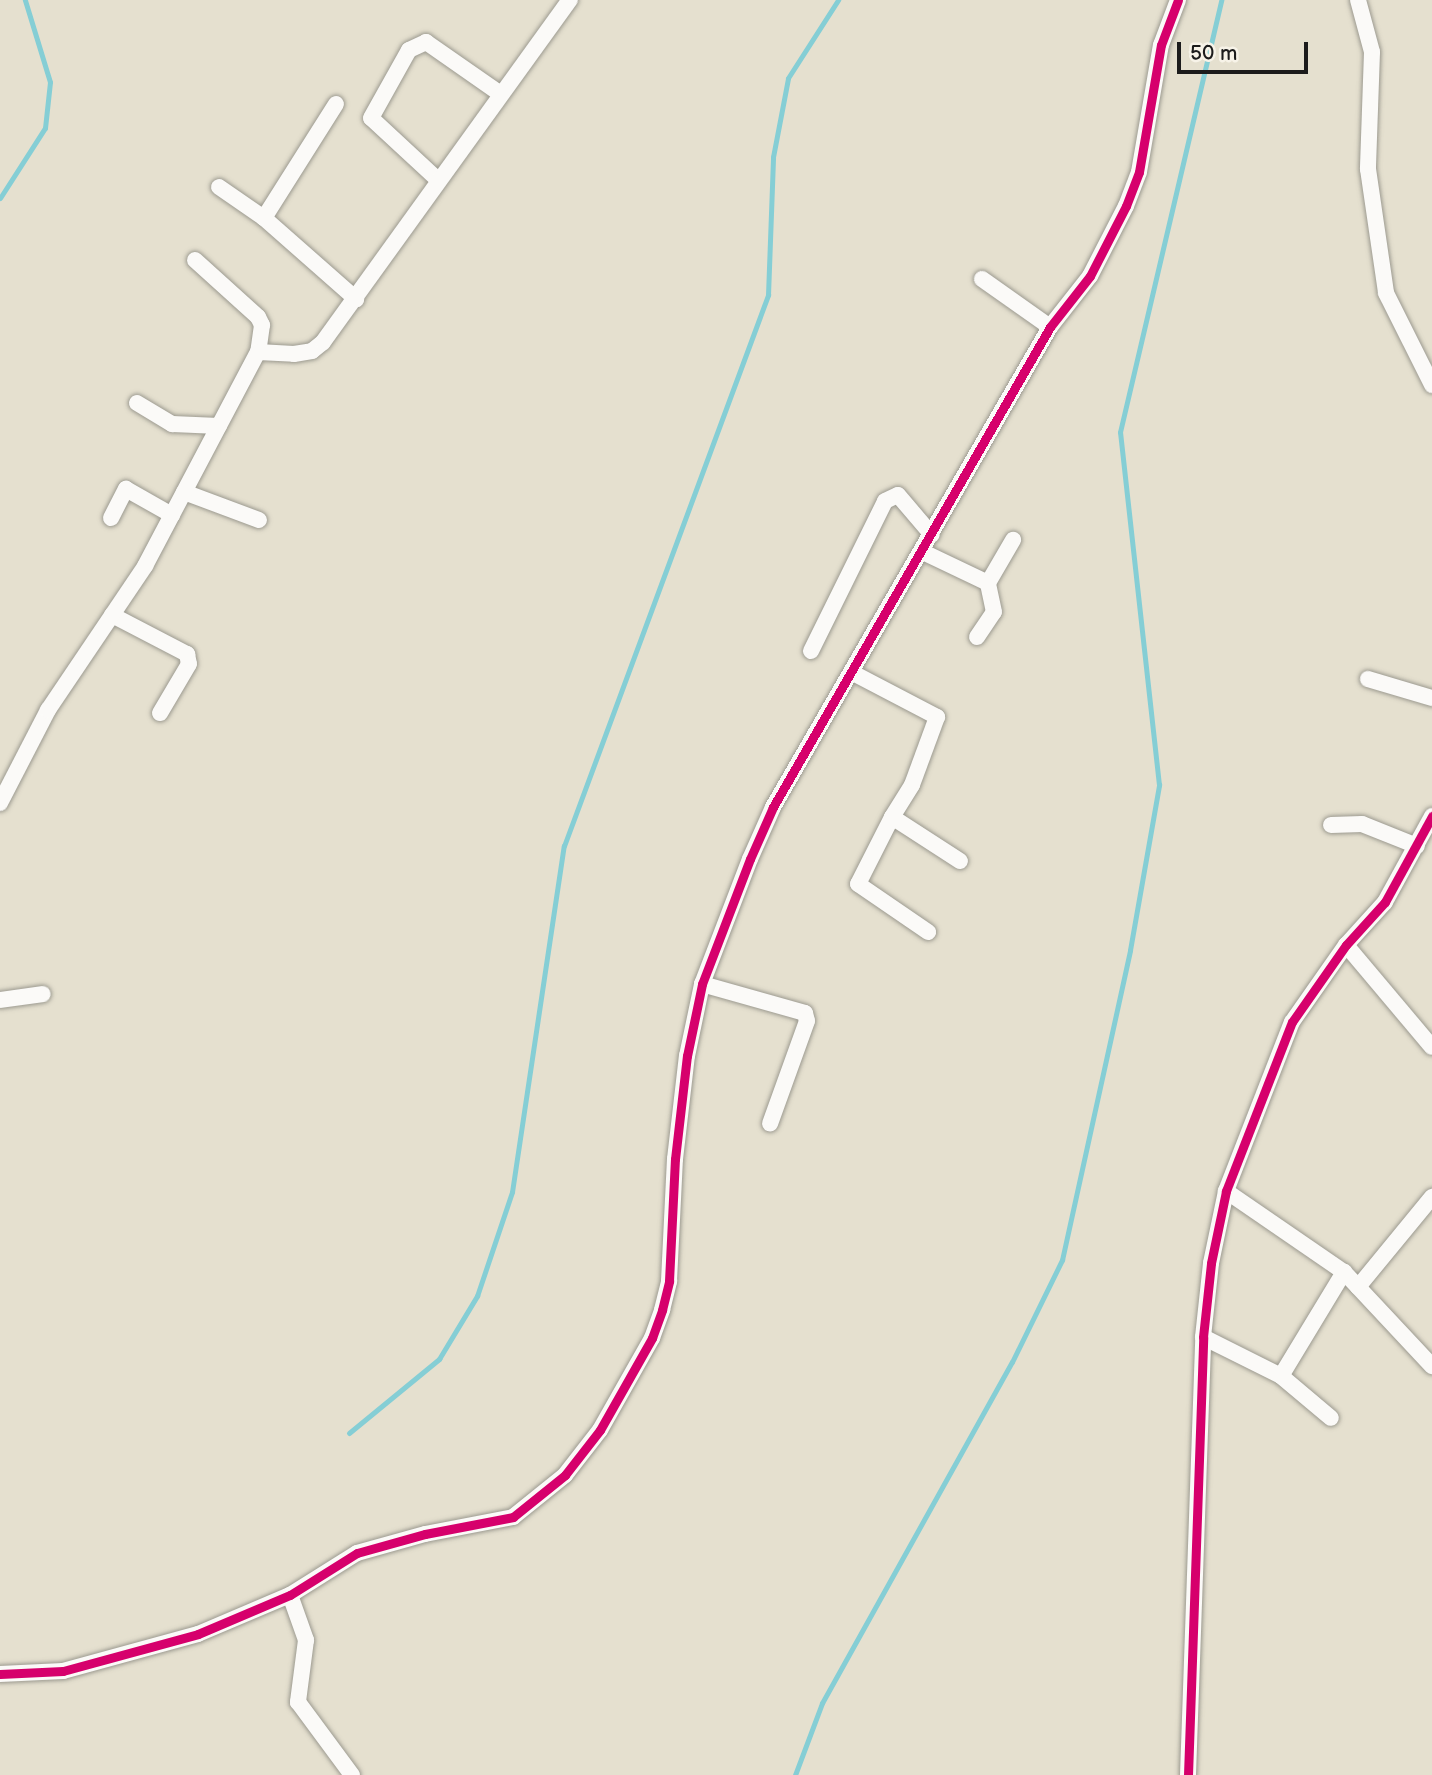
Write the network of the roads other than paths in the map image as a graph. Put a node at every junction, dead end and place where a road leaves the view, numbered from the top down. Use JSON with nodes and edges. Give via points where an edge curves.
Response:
{"nodes":[{"id":1,"x":570,"y":0,"type":"edge"},
{"id":2,"x":1178,"y":0,"type":"edge"},
{"id":3,"x":1358,"y":0,"type":"edge"},
{"id":4,"x":499,"y":93,"type":"junction"},
{"id":5,"x":336,"y":104,"type":"dead end"},
{"id":6,"x":438,"y":180,"type":"junction"},
{"id":7,"x":219,"y":187,"type":"dead end"},
{"id":8,"x":264,"y":218,"type":"junction"},
{"id":9,"x":195,"y":260,"type":"dead end"},
{"id":10,"x":982,"y":279,"type":"dead end"},
{"id":11,"x":356,"y":299,"type":"junction"},
{"id":12,"x":1051,"y":327,"type":"junction"},
{"id":13,"x":258,"y":352,"type":"junction"},
{"id":14,"x":1432,"y":381,"type":"edge"},
{"id":15,"x":137,"y":403,"type":"dead end"},
{"id":16,"x":219,"y":426,"type":"junction"},
{"id":17,"x":184,"y":492,"type":"junction"},
{"id":18,"x":172,"y":515,"type":"junction"},
{"id":19,"x":111,"y":518,"type":"dead end"},
{"id":20,"x":259,"y":520,"type":"dead end"},
{"id":21,"x":932,"y":535,"type":"junction"},
{"id":22,"x":1013,"y":540,"type":"dead end"},
{"id":23,"x":923,"y":552,"type":"junction"},
{"id":24,"x":988,"y":583,"type":"junction"},
{"id":25,"x":112,"y":615,"type":"junction"},
{"id":26,"x":977,"y":637,"type":"dead end"},
{"id":27,"x":811,"y":651,"type":"dead end"},
{"id":28,"x":853,"y":673,"type":"junction"},
{"id":29,"x":1368,"y":678,"type":"dead end"},
{"id":30,"x":1432,"y":698,"type":"edge"},
{"id":31,"x":160,"y":713,"type":"dead end"},
{"id":32,"x":0,"y":803,"type":"edge"},
{"id":33,"x":892,"y":817,"type":"junction"},
{"id":34,"x":1432,"y":817,"type":"edge"},
{"id":35,"x":1331,"y":825,"type":"dead end"},
{"id":36,"x":1417,"y":846,"type":"junction"},
{"id":37,"x":960,"y":861,"type":"dead end"},
{"id":38,"x":928,"y":932,"type":"dead end"},
{"id":39,"x":1346,"y":945,"type":"junction"},
{"id":40,"x":702,"y":984,"type":"junction"},
{"id":41,"x":43,"y":994,"type":"dead end"},
{"id":42,"x":0,"y":1000,"type":"edge"},
{"id":43,"x":1432,"y":1046,"type":"edge"},
{"id":44,"x":770,"y":1124,"type":"dead end"},
{"id":45,"x":1226,"y":1191,"type":"junction"},
{"id":46,"x":1432,"y":1197,"type":"edge"},
{"id":47,"x":1343,"y":1272,"type":"junction"},
{"id":48,"x":1358,"y":1287,"type":"junction"},
{"id":49,"x":1203,"y":1337,"type":"junction"},
{"id":50,"x":1432,"y":1366,"type":"edge"},
{"id":51,"x":1281,"y":1376,"type":"junction"},
{"id":52,"x":1331,"y":1418,"type":"dead end"},
{"id":53,"x":290,"y":1595,"type":"junction"},
{"id":54,"x":0,"y":1674,"type":"edge"},
{"id":55,"x":352,"y":1775,"type":"edge"},
{"id":56,"x":1188,"y":1775,"type":"edge"}],
"edges":[{"from":1,"to":4,"type":"street"},
{"from":2,"to":12,"type":"street","via":[[1161,45],[1139,172],[1126,206],[1090,276]]},
{"from":3,"to":14,"type":"street","via":[[1372,51],[1368,169],[1386,293]]},
{"from":4,"to":6,"type":"street"},
{"from":4,"to":6,"type":"street","via":[[426,42],[409,50],[371,118]]},
{"from":5,"to":8,"type":"street"},
{"from":6,"to":11,"type":"street"},
{"from":7,"to":8,"type":"street"},
{"from":8,"to":11,"type":"street"},
{"from":9,"to":13,"type":"street","via":[[258,317],[262,325]]},
{"from":10,"to":12,"type":"street"},
{"from":11,"to":13,"type":"street","via":[[312,351]]},
{"from":12,"to":21,"type":"street"},
{"from":13,"to":16,"type":"street"},
{"from":15,"to":16,"type":"street","via":[[172,424]]},
{"from":16,"to":17,"type":"street"},
{"from":17,"to":18,"type":"street"},
{"from":17,"to":20,"type":"street"},
{"from":18,"to":19,"type":"street","via":[[131,489],[123,493]]},
{"from":18,"to":25,"type":"street"},
{"from":21,"to":23,"type":"street"},
{"from":21,"to":27,"type":"street","via":[[898,495],[885,501]]},
{"from":22,"to":24,"type":"street"},
{"from":23,"to":24,"type":"street"},
{"from":23,"to":28,"type":"street"},
{"from":24,"to":26,"type":"street","via":[[994,612]]},
{"from":25,"to":31,"type":"street","via":[[187,654],[189,664]]},
{"from":25,"to":32,"type":"street","via":[[48,710]]},
{"from":28,"to":33,"type":"street","via":[[937,717],[912,785]]},
{"from":28,"to":40,"type":"street","via":[[774,807]]},
{"from":29,"to":30,"type":"street"},
{"from":33,"to":37,"type":"street"},
{"from":33,"to":38,"type":"street","via":[[858,884]]},
{"from":34,"to":36,"type":"street"},
{"from":35,"to":36,"type":"street","via":[[1362,824]]},
{"from":36,"to":39,"type":"street","via":[[1385,902]]},
{"from":39,"to":43,"type":"street"},
{"from":39,"to":45,"type":"street","via":[[1292,1022]]},
{"from":40,"to":44,"type":"street","via":[[805,1013],[807,1021]]},
{"from":40,"to":53,"type":"street","via":[[685,1069],[665,1300],[652,1338],[600,1430],[565,1475],[513,1517],[357,1553]]},
{"from":41,"to":42,"type":"street"},
{"from":45,"to":47,"type":"street"},
{"from":45,"to":49,"type":"street","via":[[1211,1263]]},
{"from":46,"to":48,"type":"street"},
{"from":47,"to":48,"type":"street"},
{"from":47,"to":51,"type":"street"},
{"from":48,"to":50,"type":"street"},
{"from":49,"to":51,"type":"street"},
{"from":49,"to":56,"type":"street"},
{"from":51,"to":52,"type":"street"},
{"from":53,"to":54,"type":"street","via":[[198,1633],[75,1668]]},
{"from":53,"to":55,"type":"street","via":[[306,1640],[298,1702]]}]}
